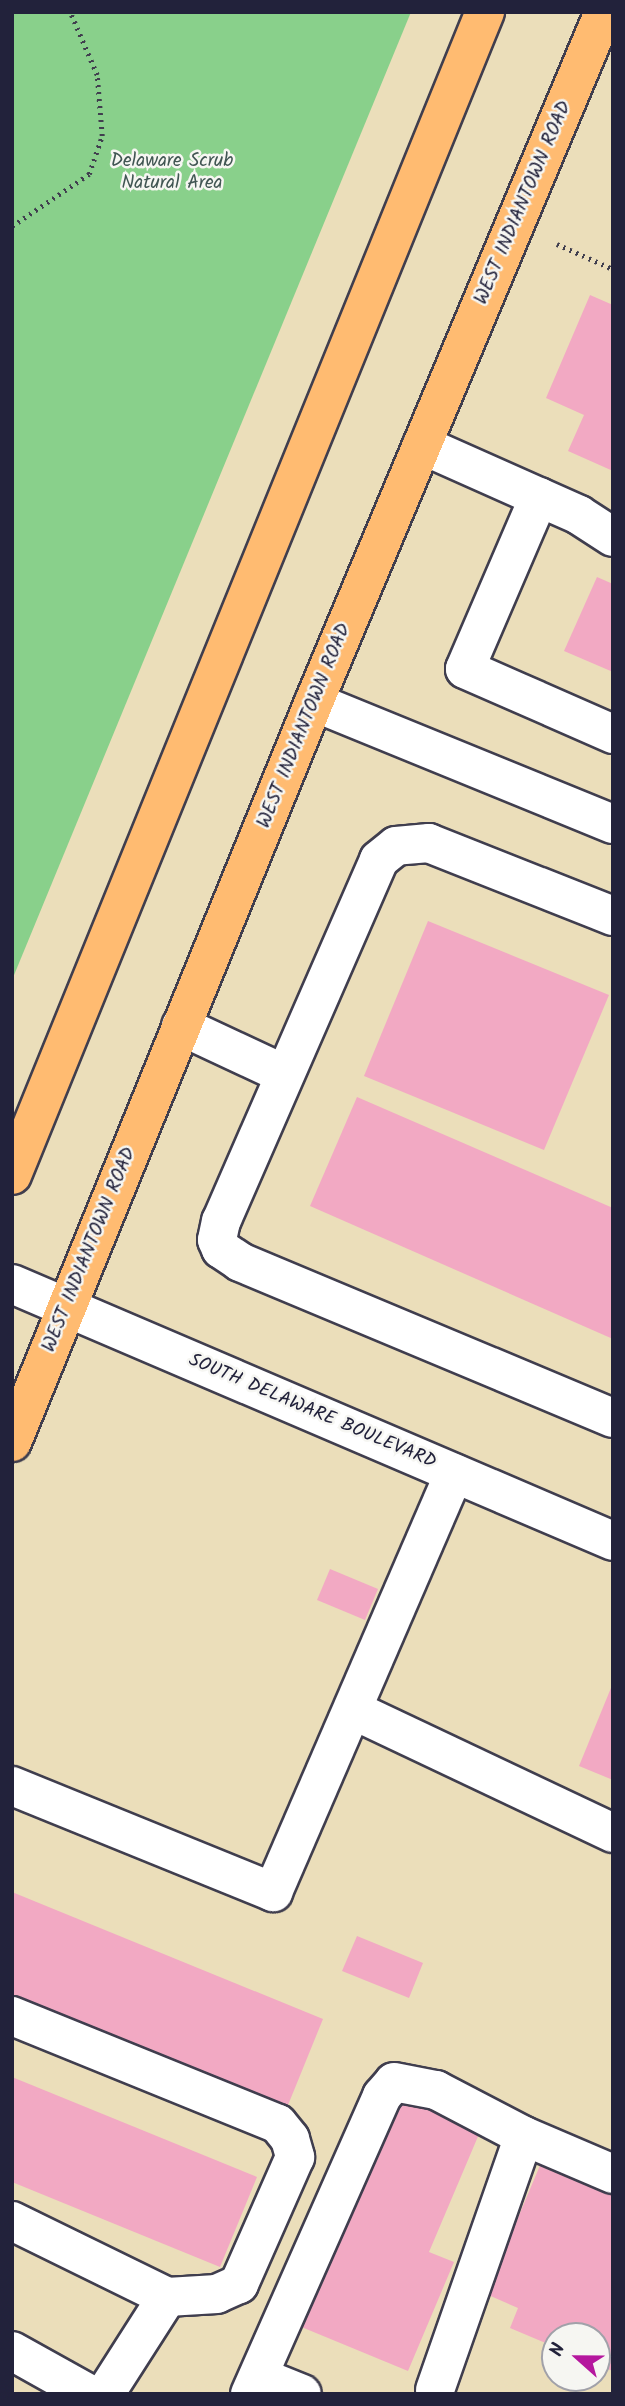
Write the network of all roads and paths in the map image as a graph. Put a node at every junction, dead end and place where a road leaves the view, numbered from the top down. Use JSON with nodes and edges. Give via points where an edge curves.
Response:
{"nodes":[{"id":1,"x":70,"y":12,"type":"edge"},
{"id":2,"x":485,"y":12,"type":"edge"},
{"id":3,"x":604,"y":12,"type":"edge"},
{"id":4,"x":12,"y":226,"type":"edge"},
{"id":5,"x":557,"y":244,"type":"dead end"},
{"id":6,"x":613,"y":269,"type":"edge"},
{"id":7,"x":422,"y":445,"type":"junction"},
{"id":8,"x":539,"y":497,"type":"junction"},
{"id":9,"x":613,"y":537,"type":"edge"},
{"id":10,"x":314,"y":702,"type":"junction"},
{"id":11,"x":613,"y":734,"type":"edge"},
{"id":12,"x":613,"y":824,"type":"edge"},
{"id":13,"x":613,"y":916,"type":"edge"},
{"id":14,"x":181,"y":1026,"type":"junction"},
{"id":15,"x":284,"y":1074,"type":"junction"},
{"id":16,"x":12,"y":1175,"type":"edge"},
{"id":17,"x":12,"y":1284,"type":"edge"},
{"id":18,"x":67,"y":1307,"type":"junction"},
{"id":19,"x":613,"y":1418,"type":"edge"},
{"id":20,"x":12,"y":1442,"type":"edge"},
{"id":21,"x":454,"y":1473,"type":"junction"},
{"id":22,"x":613,"y":1541,"type":"edge"},
{"id":23,"x":353,"y":1710,"type":"junction"},
{"id":24,"x":12,"y":1786,"type":"edge"},
{"id":25,"x":613,"y":1833,"type":"edge"},
{"id":26,"x":12,"y":2016,"type":"edge"},
{"id":27,"x":524,"y":2136,"type":"junction"},
{"id":28,"x":613,"y":2174,"type":"edge"},
{"id":29,"x":12,"y":2221,"type":"edge"},
{"id":30,"x":167,"y":2297,"type":"junction"},
{"id":31,"x":12,"y":2351,"type":"edge"},
{"id":32,"x":255,"y":2385,"type":"edge"},
{"id":33,"x":438,"y":2392,"type":"edge"},
{"id":34,"x":89,"y":2394,"type":"edge"},
{"id":35,"x":105,"y":2394,"type":"edge"},
{"id":36,"x":302,"y":2394,"type":"edge"}],
"edges":[{"from":1,"to":4,"type":"path","via":[[97,75],[102,136],[89,174]]},
{"from":2,"to":16,"type":"main road"},
{"from":3,"to":7,"type":"main road","name":"WEST INDIANTOWN ROAD"},
{"from":5,"to":6,"type":"path"},
{"from":7,"to":8,"type":"street"},
{"from":7,"to":10,"type":"main road","name":"WEST INDIANTOWN ROAD"},
{"from":8,"to":9,"type":"street"},
{"from":8,"to":11,"type":"street","via":[[465,669]]},
{"from":10,"to":12,"type":"street"},
{"from":10,"to":14,"type":"main road","name":"WEST INDIANTOWN ROAD"},
{"from":13,"to":15,"type":"street","via":[[429,843],[397,846],[379,860],[365,885]]},
{"from":14,"to":15,"type":"street"},
{"from":14,"to":18,"type":"main road","name":"WEST INDIANTOWN ROAD"},
{"from":15,"to":19,"type":"street","via":[[221,1221],[217,1240],[221,1249],[240,1262]]},
{"from":17,"to":18,"type":"street","name":"SOUTH DELAWARE BOULEVARD"},
{"from":18,"to":20,"type":"main road","name":"WEST INDIANTOWN ROAD"},
{"from":18,"to":21,"type":"street","name":"SOUTH DELAWARE BOULEVARD"},
{"from":21,"to":22,"type":"street","name":"SOUTH DELAWARE BOULEVARD"},
{"from":21,"to":23,"type":"street"},
{"from":23,"to":24,"type":"street","via":[[273,1892]]},
{"from":23,"to":25,"type":"street"},
{"from":26,"to":30,"type":"street","via":[[278,2124],[290,2139],[295,2157],[239,2284],[217,2294]]},
{"from":27,"to":28,"type":"street"},
{"from":27,"to":32,"type":"street","via":[[436,2090],[394,2082],[382,2096]]},
{"from":27,"to":33,"type":"street"},
{"from":29,"to":30,"type":"street"},
{"from":30,"to":35,"type":"street"},
{"from":31,"to":34,"type":"street"},
{"from":32,"to":36,"type":"street"}]}
